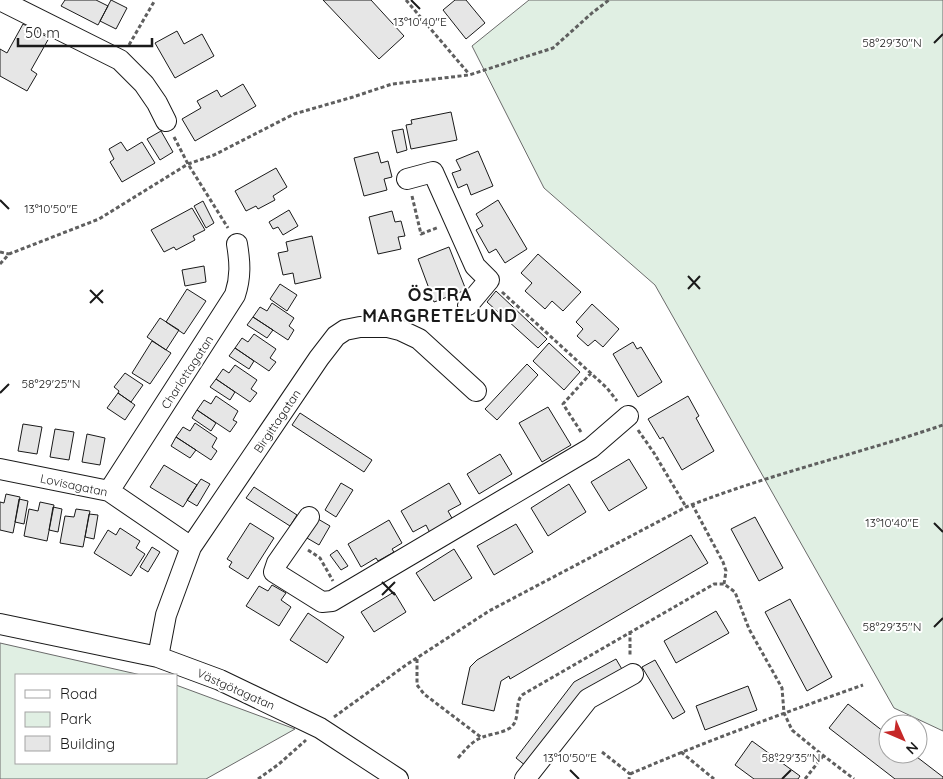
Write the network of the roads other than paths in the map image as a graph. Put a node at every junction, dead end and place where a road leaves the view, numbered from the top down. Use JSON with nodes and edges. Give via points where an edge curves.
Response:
{"nodes":[{"id":1,"x":0,"y":0,"type":"edge"},
{"id":2,"x":166,"y":121,"type":"road end"},
{"id":3,"x":407,"y":179,"type":"road end"},
{"id":4,"x":238,"y":244,"type":"road end"},
{"id":5,"x":468,"y":304,"type":"dead end"},
{"id":6,"x":476,"y":391,"type":"dead end"},
{"id":7,"x":628,"y":416,"type":"road end"},
{"id":8,"x":0,"y":469,"type":"edge"},
{"id":9,"x":109,"y":491,"type":"junction"},
{"id":10,"x":308,"y":517,"type":"dead end"},
{"id":11,"x":191,"y":547,"type":"junction"},
{"id":12,"x":0,"y":624,"type":"edge"},
{"id":13,"x":158,"y":657,"type":"junction"},
{"id":14,"x":633,"y":674,"type":"road end"},
{"id":15,"x":398,"y":779,"type":"edge"},
{"id":16,"x":525,"y":779,"type":"edge"}],
"edges":[{"from":1,"to":2,"type":"street","via":[[120,60],[144,84]]},
{"from":3,"to":5,"type":"street","via":[[434,172],[475,266],[489,280]]},
{"from":4,"to":9,"type":"street","name":"Charlottagatan","via":[[239,282],[235,295]]},
{"from":6,"to":11,"type":"street","name":"Birgittagatan","via":[[410,334],[388,327],[344,330],[319,358]]},
{"from":7,"to":10,"type":"street","via":[[591,448],[332,601],[322,602],[274,572]]},
{"from":8,"to":9,"type":"street","name":"Lovisagatan"},
{"from":9,"to":11,"type":"street","name":"Lovisagatan"},
{"from":11,"to":13,"type":"street","name":"Birgittagatan","via":[[166,614]]},
{"from":12,"to":13,"type":"street","name":"Västgötagatan"},
{"from":13,"to":15,"type":"street","name":"Västgötagatan","via":[[220,680],[320,728]]},
{"from":14,"to":16,"type":"street","via":[[588,699]]}]}
